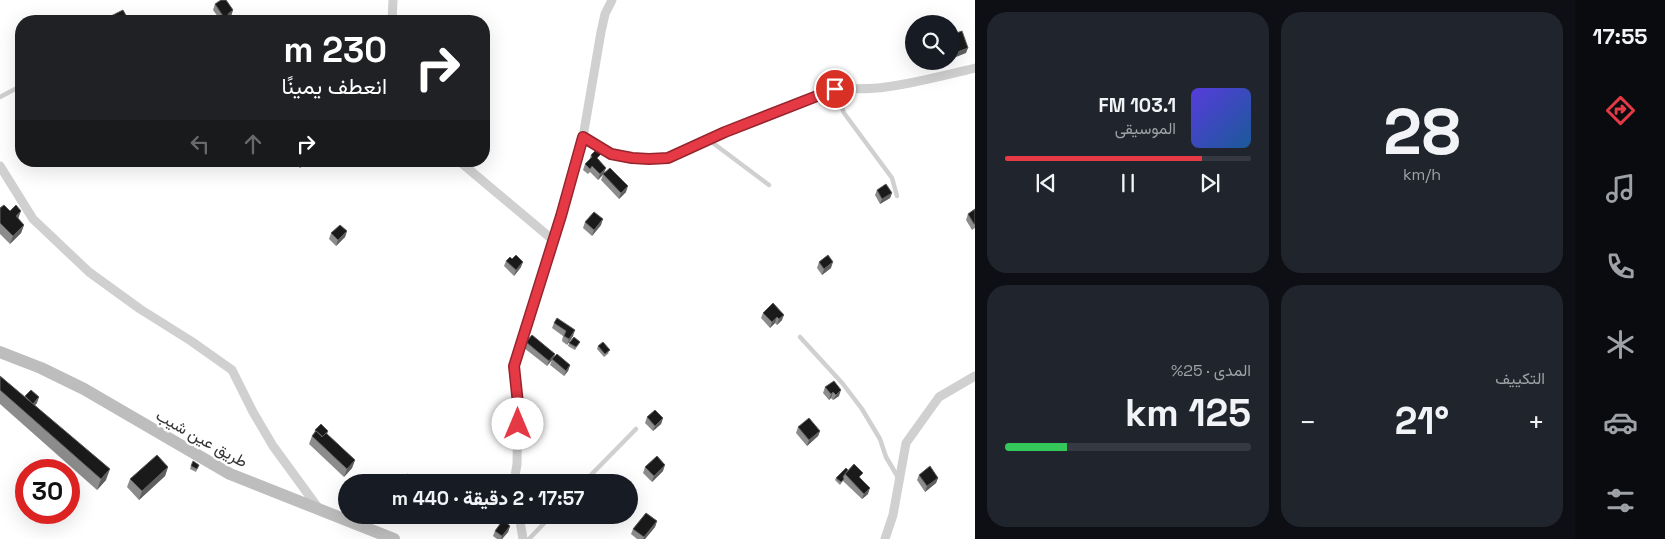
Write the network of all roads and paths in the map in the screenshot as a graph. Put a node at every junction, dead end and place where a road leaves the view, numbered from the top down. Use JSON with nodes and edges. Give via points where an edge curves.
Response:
{"nodes":[{"id":1,"x":393,"y":0,"type":"edge"},
{"id":2,"x":612,"y":0,"type":"edge"},
{"id":3,"x":392,"y":15,"type":"edge"},
{"id":4,"x":975,"y":68,"type":"edge"},
{"id":5,"x":15,"y":89,"type":"edge"},
{"id":6,"x":835,"y":89,"type":"junction"},
{"id":7,"x":0,"y":97,"type":"edge"},
{"id":8,"x":583,"y":137,"type":"junction"},
{"id":9,"x":708,"y":139,"type":"junction"},
{"id":10,"x":0,"y":166,"type":"edge"},
{"id":11,"x":466,"y":167,"type":"edge"},
{"id":12,"x":770,"y":186,"type":"dead end"},
{"id":13,"x":897,"y":196,"type":"dead end"},
{"id":14,"x":553,"y":240,"type":"junction"},
{"id":15,"x":800,"y":337,"type":"dead end"},
{"id":16,"x":0,"y":352,"type":"edge"},
{"id":17,"x":975,"y":376,"type":"edge"},
{"id":18,"x":636,"y":429,"type":"dead end"},
{"id":19,"x":515,"y":474,"type":"edge"},
{"id":20,"x":592,"y":474,"type":"edge"},
{"id":21,"x":900,"y":480,"type":"junction"},
{"id":22,"x":319,"y":509,"type":"junction"},
{"id":23,"x":520,"y":524,"type":"edge"},
{"id":24,"x":543,"y":524,"type":"edge"},
{"id":25,"x":394,"y":539,"type":"edge"},
{"id":26,"x":522,"y":539,"type":"edge"},
{"id":27,"x":529,"y":539,"type":"edge"},
{"id":28,"x":885,"y":539,"type":"edge"}],
"edges":[{"from":1,"to":3,"type":"street"},
{"from":2,"to":8,"type":"street","via":[[601,32]]},
{"from":4,"to":6,"type":"street","via":[[886,88]]},
{"from":5,"to":7,"type":"lane"},
{"from":6,"to":9,"type":"street"},
{"from":6,"to":13,"type":"lane","via":[[844,113],[892,178]]},
{"from":8,"to":9,"type":"street","via":[[611,154],[649,159],[668,158]]},
{"from":8,"to":14,"type":"street"},
{"from":9,"to":12,"type":"lane"},
{"from":10,"to":22,"type":"street","via":[[33,219],[89,272],[232,370],[273,446]]},
{"from":11,"to":14,"type":"street"},
{"from":14,"to":19,"type":"street","via":[[514,366],[518,404]]},
{"from":15,"to":21,"type":"lane","via":[[862,409]]},
{"from":16,"to":22,"type":"main road","name":"طريق عين شيب","via":[[84,390],[230,474]]},
{"from":17,"to":21,"type":"street","via":[[940,396],[906,443]]},
{"from":18,"to":20,"type":"lane"},
{"from":21,"to":28,"type":"street"},
{"from":22,"to":25,"type":"main road","name":"طريق عين شيب"},
{"from":23,"to":26,"type":"street"},
{"from":24,"to":27,"type":"lane"}]}
